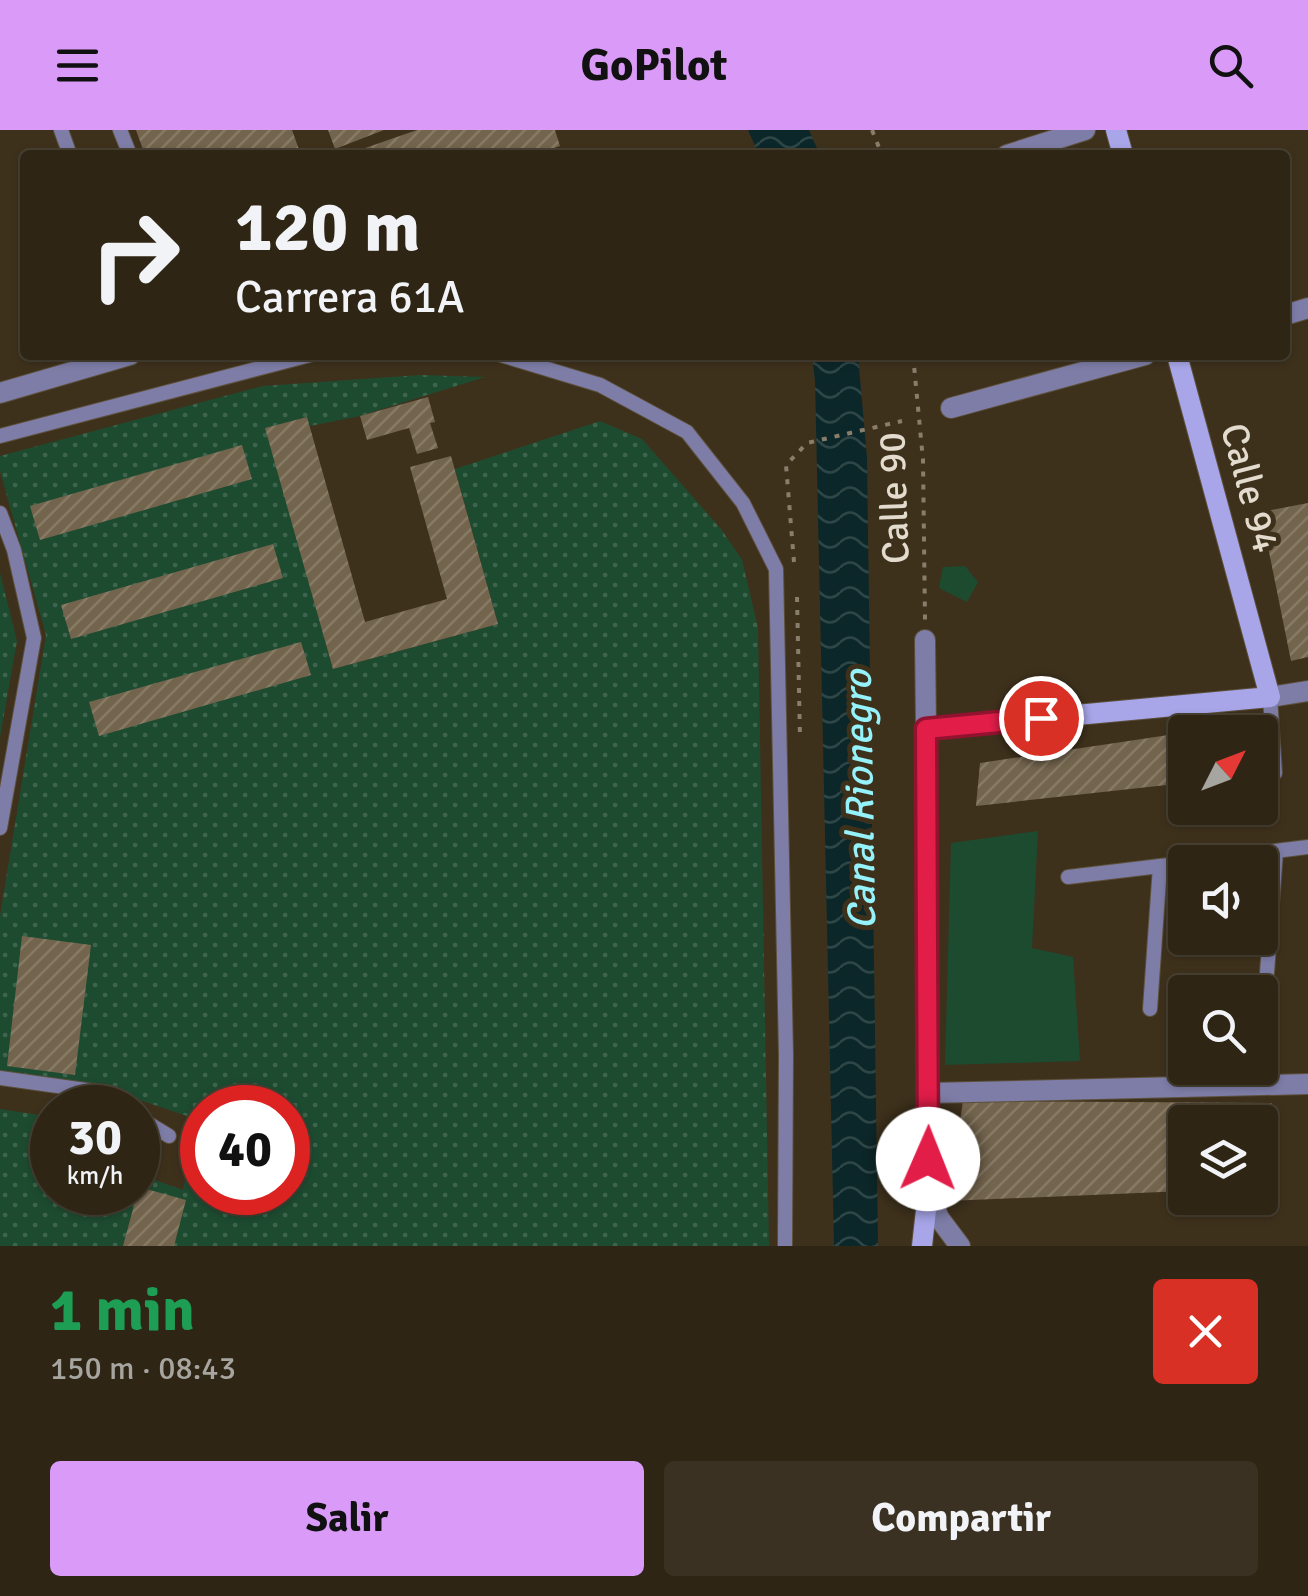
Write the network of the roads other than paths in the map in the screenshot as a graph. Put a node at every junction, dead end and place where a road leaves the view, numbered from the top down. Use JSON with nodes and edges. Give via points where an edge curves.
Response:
{"nodes":[{"id":1,"x":1085,"y":130,"type":"edge"},
{"id":2,"x":1023,"y":150,"type":"edge"},
{"id":3,"x":112,"y":360,"type":"edge"},
{"id":4,"x":291,"y":360,"type":"edge"},
{"id":5,"x":518,"y":360,"type":"edge"},
{"id":6,"x":1126,"y":360,"type":"edge"},
{"id":7,"x":1179,"y":360,"type":"edge"},
{"id":8,"x":0,"y":392,"type":"edge"},
{"id":9,"x":951,"y":408,"type":"dead end"},
{"id":10,"x":0,"y":436,"type":"edge"},
{"id":11,"x":0,"y":512,"type":"edge"},
{"id":12,"x":925,"y":640,"type":"road end"},
{"id":13,"x":1308,"y":691,"type":"edge"},
{"id":14,"x":1270,"y":697,"type":"junction"},
{"id":15,"x":1271,"y":715,"type":"edge"},
{"id":16,"x":926,"y":729,"type":"junction"},
{"id":17,"x":1,"y":811,"type":"edge"},
{"id":18,"x":0,"y":828,"type":"edge"},
{"id":19,"x":1308,"y":847,"type":"edge"},
{"id":20,"x":1278,"y":851,"type":"edge"},
{"id":21,"x":1168,"y":865,"type":"edge"},
{"id":22,"x":1160,"y":866,"type":"junction"},
{"id":23,"x":1068,"y":877,"type":"dead end"},
{"id":24,"x":1150,"y":1008,"type":"dead end"},
{"id":25,"x":0,"y":1078,"type":"edge"},
{"id":26,"x":1308,"y":1084,"type":"edge"},
{"id":27,"x":50,"y":1085,"type":"edge"},
{"id":28,"x":929,"y":1093,"type":"junction"},
{"id":29,"x":160,"y":1130,"type":"edge"},
{"id":30,"x":169,"y":1136,"type":"dead end"},
{"id":31,"x":928,"y":1192,"type":"junction"},
{"id":32,"x":786,"y":1246,"type":"edge"},
{"id":33,"x":922,"y":1246,"type":"edge"},
{"id":34,"x":960,"y":1246,"type":"edge"}],
"edges":[{"from":1,"to":2,"type":"street"},
{"from":3,"to":8,"type":"street"},
{"from":4,"to":10,"type":"lane"},
{"from":5,"to":32,"type":"lane","via":[[600,385],[686,432],[743,503],[776,569]]},
{"from":6,"to":9,"type":"street"},
{"from":7,"to":14,"type":"street","name":"Calle 94"},
{"from":11,"to":17,"type":"lane","via":[[34,638]]},
{"from":12,"to":16,"type":"street"},
{"from":13,"to":14,"type":"street"},
{"from":14,"to":15,"type":"lane"},
{"from":14,"to":16,"type":"street"},
{"from":16,"to":28,"type":"street"},
{"from":17,"to":18,"type":"lane"},
{"from":19,"to":20,"type":"lane"},
{"from":21,"to":22,"type":"lane"},
{"from":22,"to":23,"type":"lane"},
{"from":22,"to":24,"type":"lane"},
{"from":25,"to":27,"type":"lane"},
{"from":26,"to":28,"type":"street"},
{"from":28,"to":31,"type":"street"},
{"from":29,"to":30,"type":"lane"},
{"from":31,"to":33,"type":"street"},
{"from":31,"to":34,"type":"street"}]}
